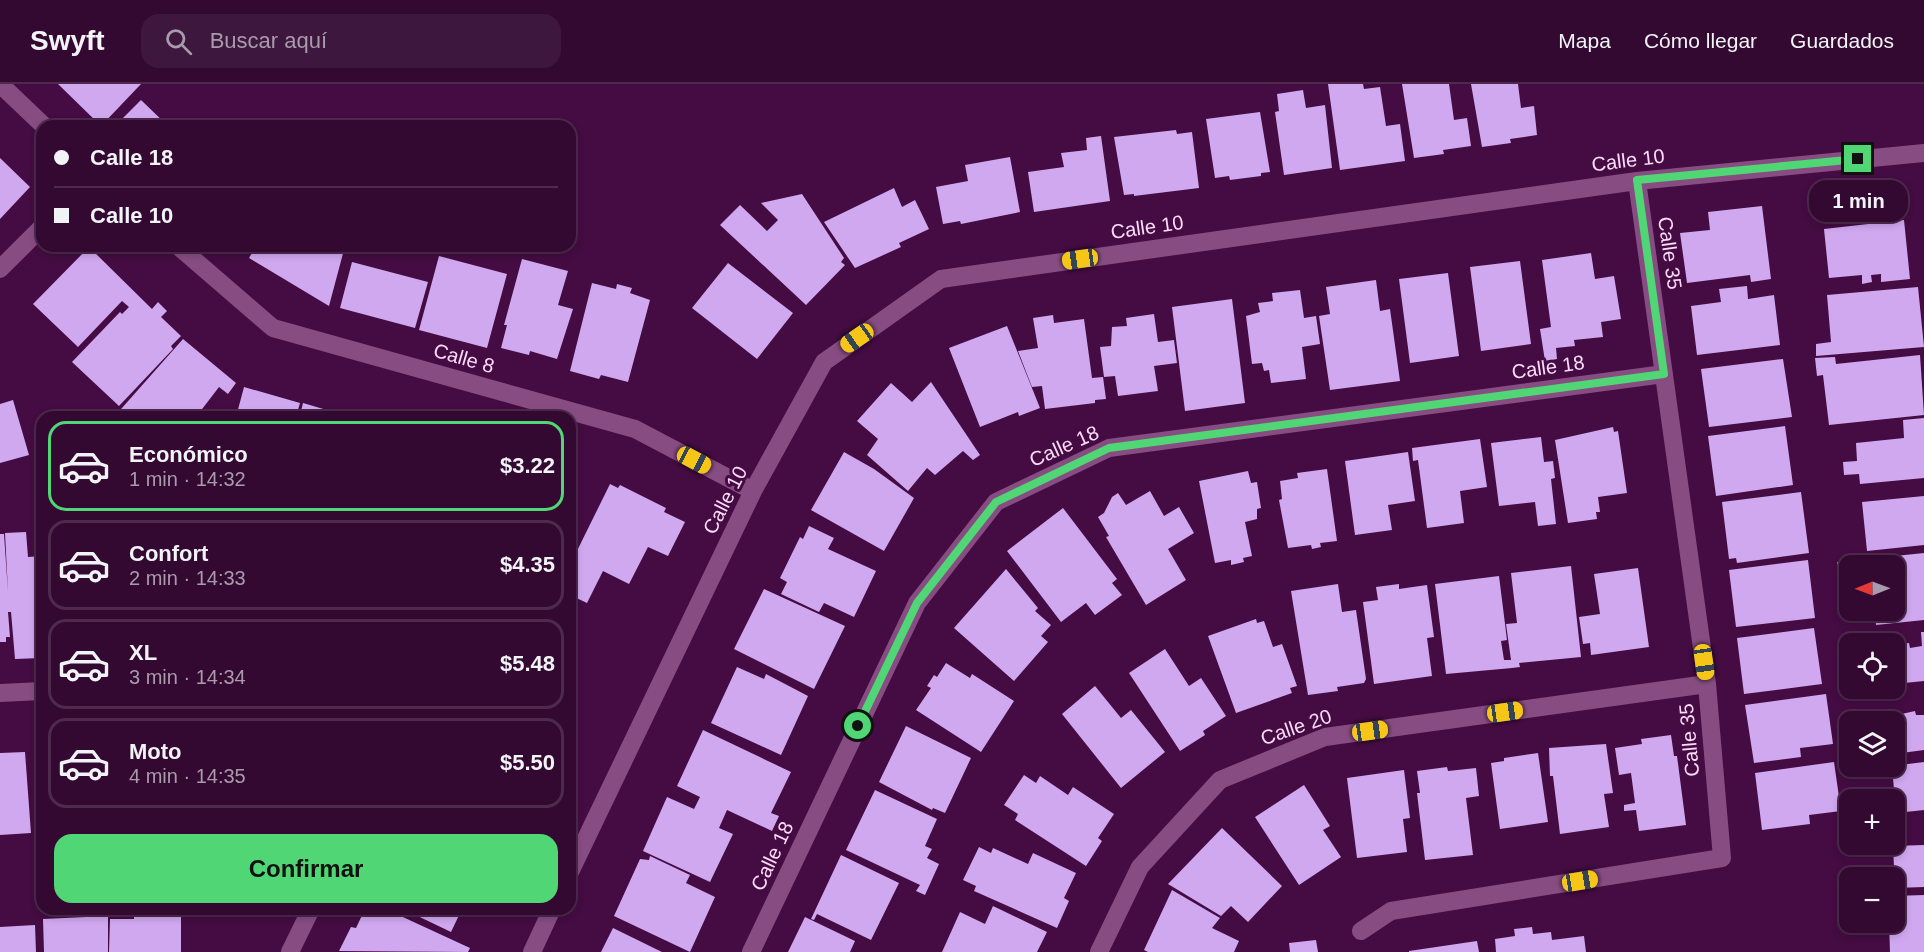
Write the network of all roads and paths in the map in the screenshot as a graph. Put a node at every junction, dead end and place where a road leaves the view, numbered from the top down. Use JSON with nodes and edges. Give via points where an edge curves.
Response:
{"nodes":[{"id":1,"x":0,"y":84,"type":"edge"},
{"id":2,"x":38,"y":120,"type":"edge"},
{"id":3,"x":1924,"y":153,"type":"edge"},
{"id":4,"x":1637,"y":180,"type":"junction"},
{"id":5,"x":36,"y":233,"type":"edge"},
{"id":6,"x":185,"y":252,"type":"edge"},
{"id":7,"x":0,"y":269,"type":"edge"},
{"id":8,"x":1664,"y":374,"type":"junction"},
{"id":9,"x":570,"y":411,"type":"edge"},
{"id":10,"x":576,"y":413,"type":"edge"},
{"id":11,"x":753,"y":491,"type":"junction"},
{"id":12,"x":1707,"y":684,"type":"junction"},
{"id":13,"x":36,"y":691,"type":"edge"},
{"id":14,"x":0,"y":693,"type":"edge"},
{"id":15,"x":576,"y":860,"type":"edge"},
{"id":16,"x":308,"y":915,"type":"edge"},
{"id":17,"x":549,"y":915,"type":"edge"},
{"id":18,"x":1361,"y":931,"type":"dead end"},
{"id":19,"x":290,"y":952,"type":"edge"},
{"id":20,"x":532,"y":952,"type":"edge"},
{"id":21,"x":751,"y":952,"type":"edge"},
{"id":22,"x":1099,"y":952,"type":"edge"}],
"edges":[{"from":1,"to":2,"type":"street"},
{"from":3,"to":4,"type":"street","name":"Calle 10"},
{"from":4,"to":8,"type":"street","name":"Calle 35"},
{"from":4,"to":11,"type":"street","name":"Calle 10","via":[[941,279],[824,362]]},
{"from":5,"to":7,"type":"street"},
{"from":6,"to":9,"type":"street","name":"Calle 8","via":[[273,328]]},
{"from":8,"to":12,"type":"street","name":"Calle 35"},
{"from":8,"to":21,"type":"street","name":"Calle 18","via":[[1109,448],[996,502],[917,603]]},
{"from":10,"to":11,"type":"street","name":"Calle 8","via":[[635,429]]},
{"from":11,"to":15,"type":"street","name":"Calle 10"},
{"from":12,"to":18,"type":"street","name":"Calle 35","via":[[1722,858],[1391,911]]},
{"from":12,"to":22,"type":"street","name":"Calle 20","via":[[1325,737],[1220,780],[1140,867]]},
{"from":13,"to":14,"type":"street"},
{"from":16,"to":19,"type":"street"},
{"from":17,"to":20,"type":"street"}]}
